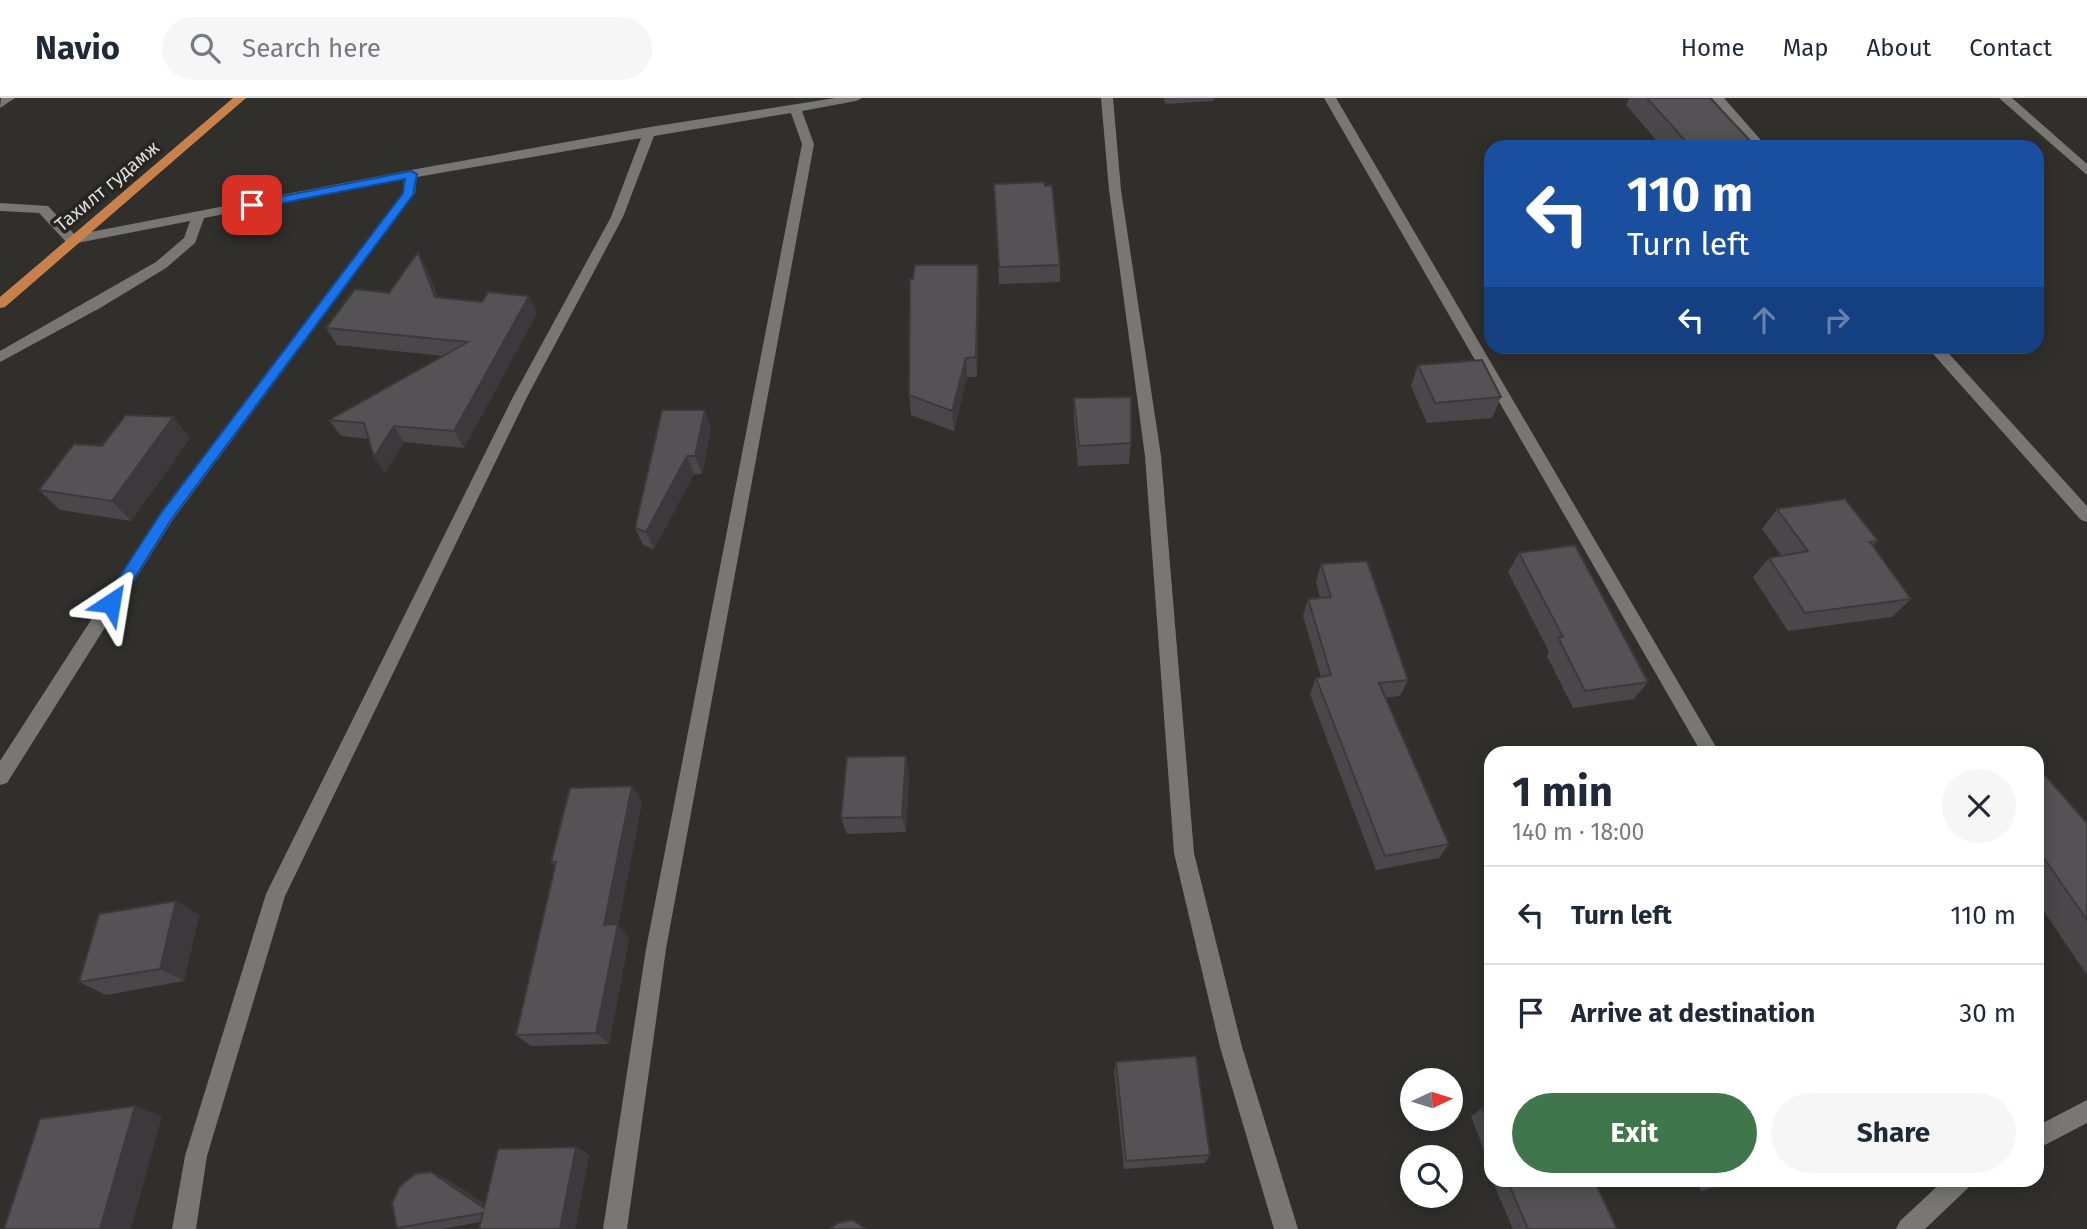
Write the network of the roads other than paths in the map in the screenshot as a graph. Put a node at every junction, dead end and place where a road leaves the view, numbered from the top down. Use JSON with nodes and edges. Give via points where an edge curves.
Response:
{"nodes":[{"id":1,"x":9,"y":98,"type":"edge"},
{"id":2,"x":240,"y":98,"type":"edge"},
{"id":3,"x":856,"y":98,"type":"edge"},
{"id":4,"x":1107,"y":98,"type":"edge"},
{"id":5,"x":1330,"y":98,"type":"edge"},
{"id":6,"x":1718,"y":98,"type":"edge"},
{"id":7,"x":2005,"y":98,"type":"edge"},
{"id":8,"x":0,"y":104,"type":"edge"},
{"id":9,"x":795,"y":107,"type":"junction"},
{"id":10,"x":650,"y":131,"type":"junction"},
{"id":11,"x":1755,"y":140,"type":"edge"},
{"id":12,"x":2087,"y":171,"type":"edge"},
{"id":13,"x":411,"y":174,"type":"junction"},
{"id":14,"x":0,"y":206,"type":"edge"},
{"id":15,"x":199,"y":215,"type":"junction"},
{"id":16,"x":72,"y":240,"type":"junction"},
{"id":17,"x":0,"y":304,"type":"edge"},
{"id":18,"x":1940,"y":354,"type":"edge"},
{"id":19,"x":0,"y":357,"type":"edge"},
{"id":20,"x":2087,"y":516,"type":"edge"},
{"id":21,"x":1707,"y":746,"type":"edge"},
{"id":22,"x":0,"y":777,"type":"edge"},
{"id":23,"x":2087,"y":1111,"type":"edge"},
{"id":24,"x":2044,"y":1134,"type":"edge"},
{"id":25,"x":1951,"y":1187,"type":"edge"},
{"id":26,"x":184,"y":1229,"type":"edge"},
{"id":27,"x":615,"y":1229,"type":"edge"},
{"id":28,"x":1286,"y":1229,"type":"edge"},
{"id":29,"x":1908,"y":1229,"type":"edge"}],
"edges":[{"from":1,"to":8,"type":"street"},
{"from":2,"to":16,"type":"main road","name":"Тахилт гудамж"},
{"from":3,"to":9,"type":"street"},
{"from":4,"to":28,"type":"street","via":[[1115,190],[1153,456],[1184,853],[1230,1047]]},
{"from":5,"to":21,"type":"street"},
{"from":6,"to":11,"type":"street"},
{"from":7,"to":12,"type":"street"},
{"from":9,"to":10,"type":"street"},
{"from":9,"to":27,"type":"street","via":[[808,144],[656,949]]},
{"from":10,"to":13,"type":"street"},
{"from":10,"to":26,"type":"street","via":[[617,217],[520,397],[276,894],[197,1156]]},
{"from":13,"to":15,"type":"street"},
{"from":13,"to":22,"type":"street","via":[[409,193],[166,517]]},
{"from":14,"to":16,"type":"street","via":[[43,209]]},
{"from":15,"to":16,"type":"street"},
{"from":15,"to":19,"type":"street","via":[[190,240],[160,264]]},
{"from":16,"to":17,"type":"main road","name":"Тахилт гудамж"},
{"from":18,"to":20,"type":"street"},
{"from":23,"to":24,"type":"street"},
{"from":25,"to":29,"type":"street"}]}
